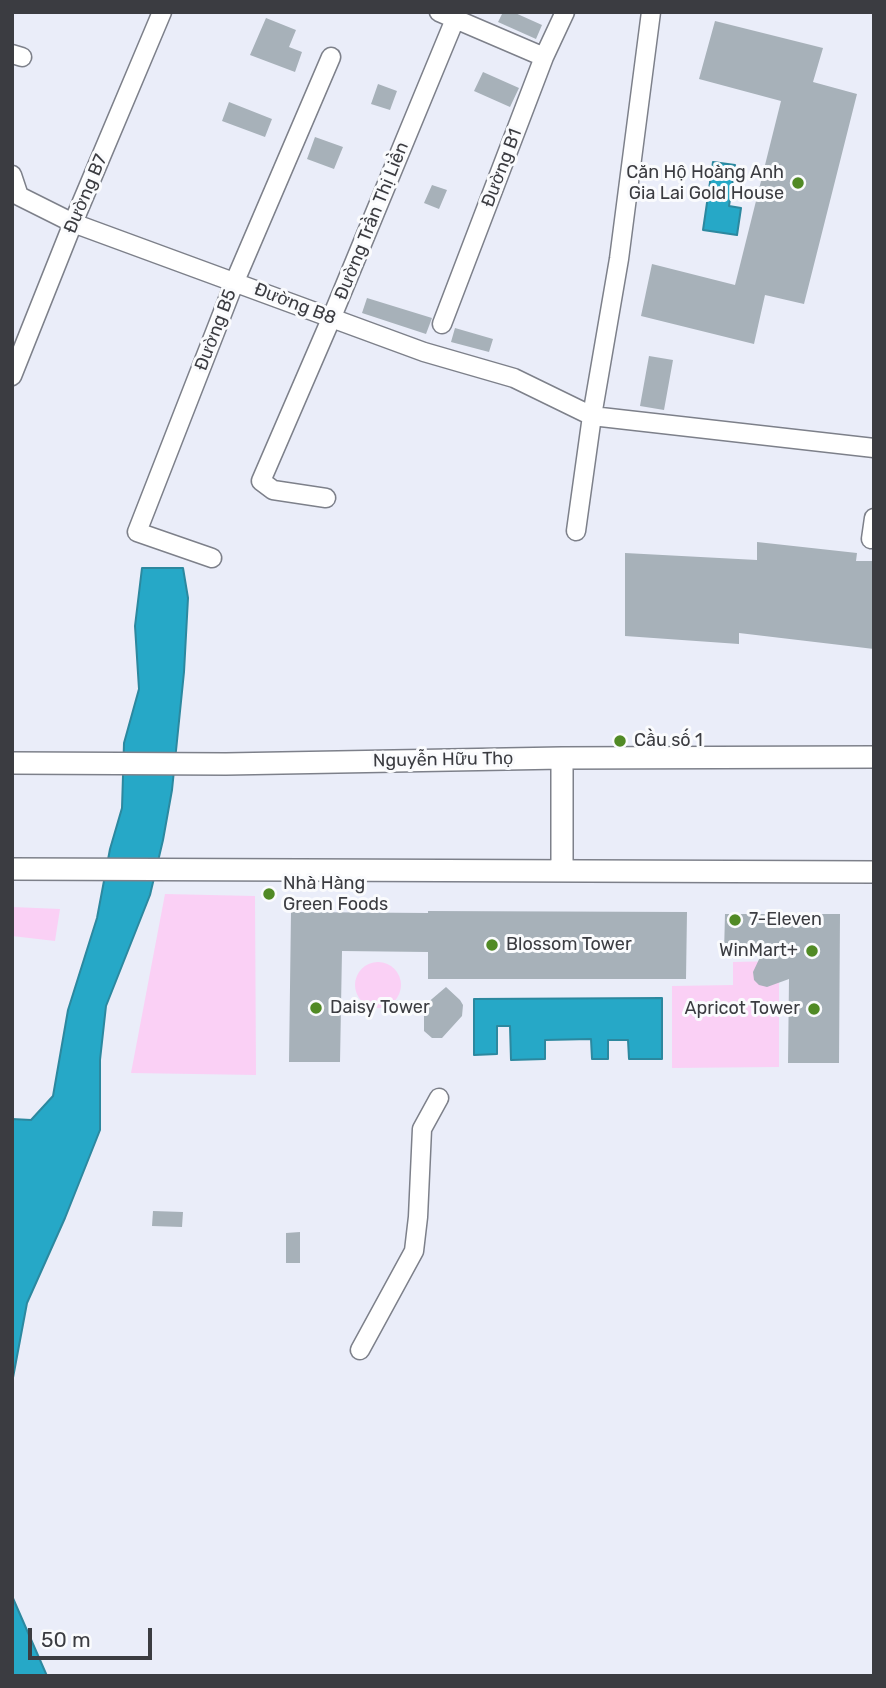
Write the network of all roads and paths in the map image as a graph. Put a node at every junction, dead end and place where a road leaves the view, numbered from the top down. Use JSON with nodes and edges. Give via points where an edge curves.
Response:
{"nodes":[{"id":1,"x":162,"y":12,"type":"edge"},
{"id":2,"x":565,"y":12,"type":"edge"},
{"id":3,"x":651,"y":12,"type":"edge"},
{"id":4,"x":451,"y":14,"type":"edge"},
{"id":5,"x":331,"y":57,"type":"dead end"},
{"id":6,"x":544,"y":57,"type":"junction"},
{"id":7,"x":12,"y":175,"type":"edge"},
{"id":8,"x":74,"y":223,"type":"junction"},
{"id":9,"x":235,"y":281,"type":"junction"},
{"id":10,"x":331,"y":318,"type":"junction"},
{"id":11,"x":442,"y":324,"type":"dead end"},
{"id":12,"x":12,"y":376,"type":"edge"},
{"id":13,"x":592,"y":416,"type":"junction"},
{"id":14,"x":874,"y":447,"type":"edge"},
{"id":15,"x":326,"y":498,"type":"dead end"},
{"id":16,"x":874,"y":518,"type":"edge"},
{"id":17,"x":576,"y":531,"type":"dead end"},
{"id":18,"x":871,"y":539,"type":"dead end"},
{"id":19,"x":212,"y":558,"type":"dead end"},
{"id":20,"x":874,"y":757,"type":"edge"},
{"id":21,"x":562,"y":758,"type":"junction"},
{"id":22,"x":12,"y":763,"type":"edge"},
{"id":23,"x":12,"y":869,"type":"edge"},
{"id":24,"x":562,"y":870,"type":"junction"},
{"id":25,"x":874,"y":872,"type":"edge"},
{"id":26,"x":439,"y":1098,"type":"dead end"},
{"id":27,"x":360,"y":1350,"type":"dead end"}],
"edges":[{"from":1,"to":8,"type":"street","name":"Đường B7"},
{"from":2,"to":6,"type":"street","name":"Đường B1"},
{"from":3,"to":13,"type":"street","via":[[619,259]]},
{"from":4,"to":6,"type":"street"},
{"from":4,"to":10,"type":"street","name":"Đường Trần Thị Liền"},
{"from":5,"to":9,"type":"street","name":"Đường B5"},
{"from":6,"to":11,"type":"street","name":"Đường B1"},
{"from":7,"to":8,"type":"street","name":"Đường B8","via":[[19,196]]},
{"from":8,"to":9,"type":"street","name":"Đường B8"},
{"from":8,"to":12,"type":"street","name":"Đường B7"},
{"from":9,"to":10,"type":"street","name":"Đường B8"},
{"from":9,"to":19,"type":"street","name":"Đường B5","via":[[137,532]]},
{"from":10,"to":13,"type":"street","name":"Đường B8","via":[[514,378]]},
{"from":10,"to":15,"type":"street","name":"Đường Trần Thị Liền","via":[[261,481],[273,490]]},
{"from":13,"to":14,"type":"street","name":"Đường B8"},
{"from":13,"to":17,"type":"street"},
{"from":16,"to":18,"type":"street"},
{"from":20,"to":21,"type":"main road","name":"Nguyễn Hữu Thọ"},
{"from":21,"to":22,"type":"main road","name":"Nguyễn Hữu Thọ"},
{"from":21,"to":24,"type":"main road"},
{"from":23,"to":24,"type":"main road"},
{"from":24,"to":25,"type":"main road"},
{"from":26,"to":27,"type":"street","via":[[422,1129],[414,1251]]}]}
